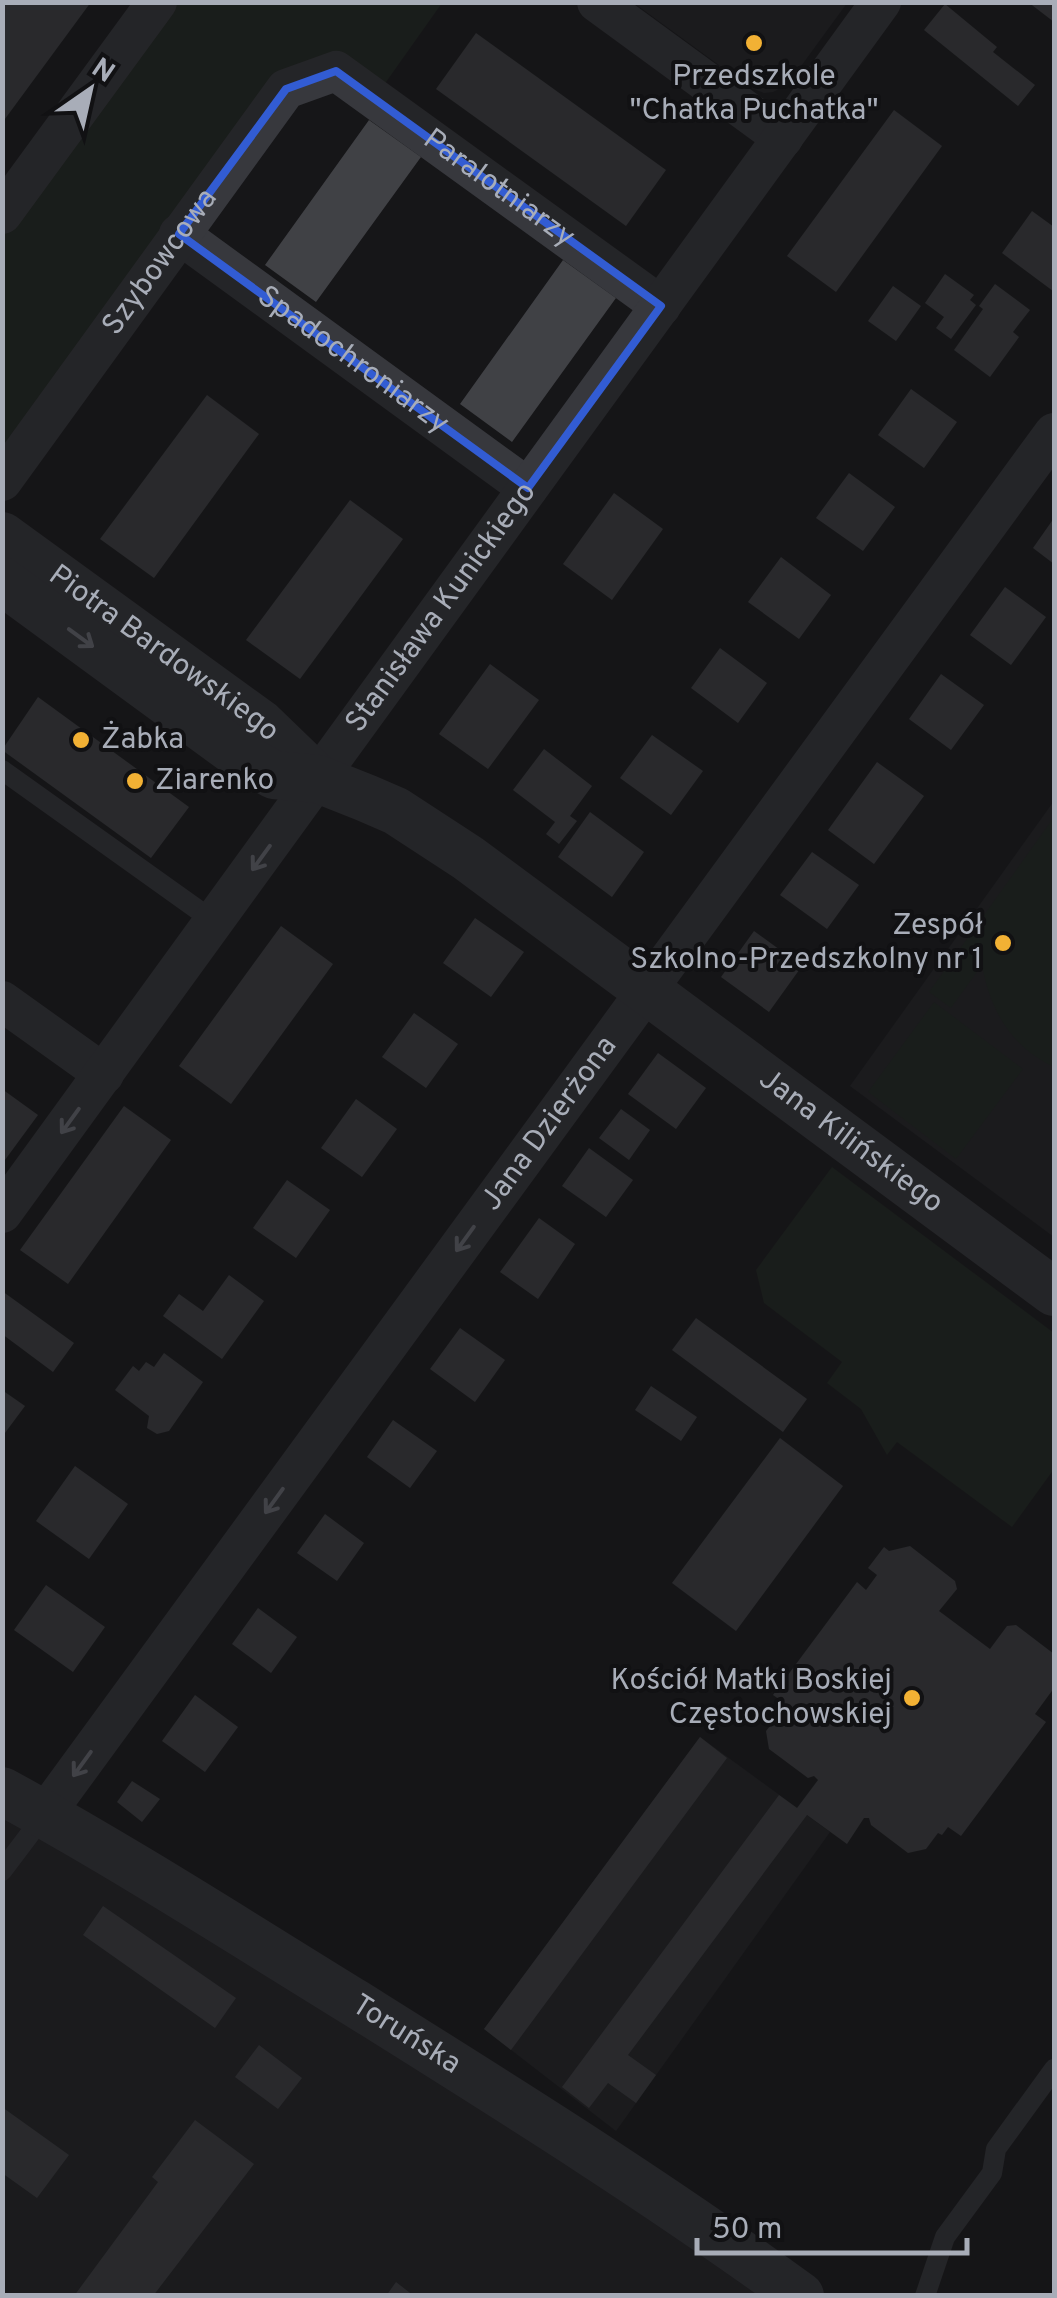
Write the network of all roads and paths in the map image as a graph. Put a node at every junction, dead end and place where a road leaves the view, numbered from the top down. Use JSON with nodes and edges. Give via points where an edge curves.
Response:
{"nodes":[{"id":1,"x":157,"y":2,"type":"edge"},
{"id":2,"x":597,"y":2,"type":"edge"},
{"id":3,"x":882,"y":2,"type":"edge"},
{"id":4,"x":336,"y":71,"type":"joint"},
{"id":5,"x":783,"y":138,"type":"junction"},
{"id":6,"x":2,"y":214,"type":"edge"},
{"id":7,"x":180,"y":234,"type":"junction"},
{"id":8,"x":661,"y":306,"type":"junction"},
{"id":9,"x":1054,"y":433,"type":"edge"},
{"id":10,"x":2,"y":481,"type":"edge"},
{"id":11,"x":528,"y":488,"type":"junction"},
{"id":12,"x":2,"y":536,"type":"edge"},
{"id":13,"x":2,"y":580,"type":"edge"},
{"id":14,"x":2,"y":770,"type":"edge"},
{"id":15,"x":318,"y":779,"type":"junction"},
{"id":16,"x":215,"y":922,"type":"junction"},
{"id":17,"x":646,"y":990,"type":"junction"},
{"id":18,"x":2,"y":1001,"type":"edge"},
{"id":19,"x":104,"y":1074,"type":"junction"},
{"id":20,"x":2,"y":1213,"type":"edge"},
{"id":21,"x":1053,"y":1288,"type":"edge"},
{"id":22,"x":2,"y":1791,"type":"edge"},
{"id":23,"x":45,"y":1814,"type":"junction"},
{"id":24,"x":2,"y":1872,"type":"edge"},
{"id":25,"x":1054,"y":2069,"type":"edge"},
{"id":26,"x":800,"y":2296,"type":"edge"},
{"id":27,"x":925,"y":2296,"type":"edge"}],
"edges":[{"from":1,"to":6,"type":"street"},
{"from":2,"to":5,"type":"street"},
{"from":3,"to":5,"type":"street","name":"Stanisława Kunickiego"},
{"from":4,"to":7,"type":"street","name":"Szybowcowa","via":[[286,89]]},
{"from":4,"to":8,"type":"street","name":"Paralotniarzy"},
{"from":5,"to":8,"type":"street","name":"Stanisława Kunickiego"},
{"from":7,"to":10,"type":"street","name":"Szybowcowa"},
{"from":7,"to":11,"type":"street","name":"Spadochroniarzy"},
{"from":8,"to":11,"type":"street","name":"Stanisława Kunickiego"},
{"from":9,"to":17,"type":"street","name":"Jana Dzierżona"},
{"from":11,"to":15,"type":"street","name":"Stanisława Kunickiego"},
{"from":12,"to":15,"type":"street","name":"Piotra Bardowskiego","via":[[261,724]]},
{"from":13,"to":15,"type":"street","name":"Piotra Bardowskiego","one_way":true,"via":[[241,756],[274,775]]},
{"from":14,"to":16,"type":"lane"},
{"from":15,"to":16,"type":"street","name":"Stanisława Kunickiego","one_way":true},
{"from":15,"to":17,"type":"street","name":"Piotra Bardowskiego","via":[[427,830]]},
{"from":16,"to":19,"type":"street","name":"Stanisława Kunickiego"},
{"from":17,"to":21,"type":"street","name":"Jana Kilińskiego"},
{"from":17,"to":23,"type":"street","name":"Jana Dzierżona","one_way":true},
{"from":18,"to":19,"type":"street"},
{"from":19,"to":20,"type":"street","name":"Stanisława Kunickiego","one_way":true},
{"from":22,"to":23,"type":"street","name":"Toruńska"},
{"from":23,"to":24,"type":"lane"},
{"from":23,"to":26,"type":"street","name":"Toruńska","via":[[500,2094]]},
{"from":25,"to":27,"type":"lane","via":[[996,2149],[992,2173],[945,2237]]}]}
